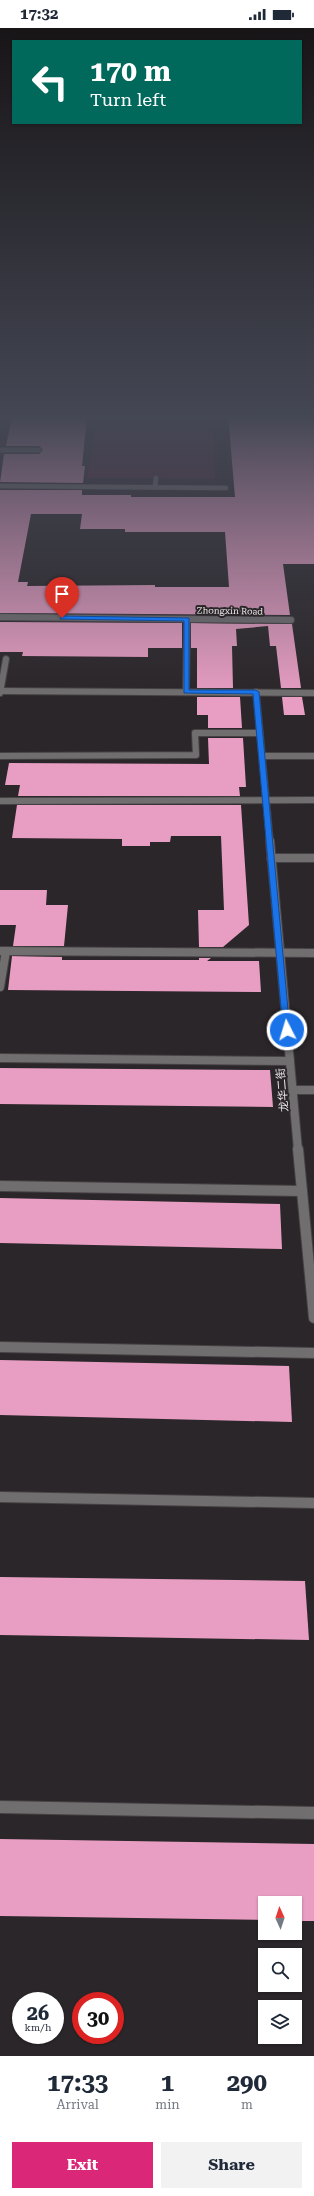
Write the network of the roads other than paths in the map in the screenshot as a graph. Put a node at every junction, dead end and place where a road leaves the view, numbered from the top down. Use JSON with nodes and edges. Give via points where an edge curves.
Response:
{"nodes":[{"id":1,"x":0,"y":618,"type":"edge"},
{"id":2,"x":187,"y":619,"type":"junction"},
{"id":3,"x":291,"y":620,"type":"dead end"},
{"id":4,"x":6,"y":659,"type":"dead end"},
{"id":5,"x":0,"y":692,"type":"edge"},
{"id":6,"x":186,"y":692,"type":"junction"},
{"id":7,"x":256,"y":692,"type":"junction"},
{"id":8,"x":314,"y":692,"type":"edge"},
{"id":9,"x":260,"y":733,"type":"junction"},
{"id":10,"x":0,"y":756,"type":"edge"},
{"id":11,"x":262,"y":756,"type":"junction"},
{"id":12,"x":314,"y":756,"type":"edge"},
{"id":13,"x":266,"y":800,"type":"junction"},
{"id":14,"x":314,"y":800,"type":"edge"},
{"id":15,"x":0,"y":801,"type":"edge"},
{"id":16,"x":271,"y":858,"type":"junction"},
{"id":17,"x":314,"y":858,"type":"edge"},
{"id":18,"x":3,"y":951,"type":"edge"},
{"id":19,"x":280,"y":953,"type":"junction"},
{"id":20,"x":314,"y":953,"type":"edge"},
{"id":21,"x":0,"y":987,"type":"edge"},
{"id":22,"x":0,"y":1058,"type":"edge"},
{"id":23,"x":290,"y":1061,"type":"junction"},
{"id":24,"x":293,"y":1090,"type":"junction"},
{"id":25,"x":314,"y":1090,"type":"edge"},
{"id":26,"x":0,"y":1186,"type":"edge"},
{"id":27,"x":302,"y":1191,"type":"junction"},
{"id":28,"x":311,"y":1251,"type":"edge"},
{"id":29,"x":314,"y":1318,"type":"edge"},
{"id":30,"x":0,"y":1347,"type":"edge"},
{"id":31,"x":314,"y":1353,"type":"edge"},
{"id":32,"x":0,"y":1497,"type":"edge"},
{"id":33,"x":314,"y":1503,"type":"edge"},
{"id":34,"x":0,"y":1807,"type":"edge"},
{"id":35,"x":314,"y":1813,"type":"edge"}],
"edges":[{"from":1,"to":2,"type":"street","name":"Zhongxin Road"},
{"from":2,"to":3,"type":"street","name":"Zhongxin Road"},
{"from":2,"to":6,"type":"street"},
{"from":4,"to":5,"type":"street"},
{"from":5,"to":6,"type":"street"},
{"from":6,"to":7,"type":"street"},
{"from":7,"to":8,"type":"street"},
{"from":7,"to":9,"type":"street","name":"龙华二街"},
{"from":9,"to":10,"type":"street","via":[[194,733],[196,755]]},
{"from":9,"to":11,"type":"street","name":"龙华二街"},
{"from":11,"to":12,"type":"street"},
{"from":11,"to":13,"type":"street","name":"龙华二街"},
{"from":13,"to":14,"type":"street"},
{"from":13,"to":15,"type":"street"},
{"from":13,"to":16,"type":"street","name":"龙华二街"},
{"from":16,"to":17,"type":"street"},
{"from":16,"to":19,"type":"street","name":"龙华二街"},
{"from":18,"to":19,"type":"street"},
{"from":18,"to":21,"type":"street"},
{"from":19,"to":20,"type":"street"},
{"from":19,"to":23,"type":"street","name":"龙华二街"},
{"from":22,"to":23,"type":"street"},
{"from":23,"to":24,"type":"street","name":"龙华二街"},
{"from":24,"to":25,"type":"street"},
{"from":24,"to":27,"type":"street","name":"龙华二街"},
{"from":26,"to":27,"type":"street"},
{"from":27,"to":28,"type":"street","name":"龙华二街"},
{"from":28,"to":29,"type":"street","name":"龙华二街"},
{"from":30,"to":31,"type":"street"},
{"from":32,"to":33,"type":"street"},
{"from":34,"to":35,"type":"street"}]}
